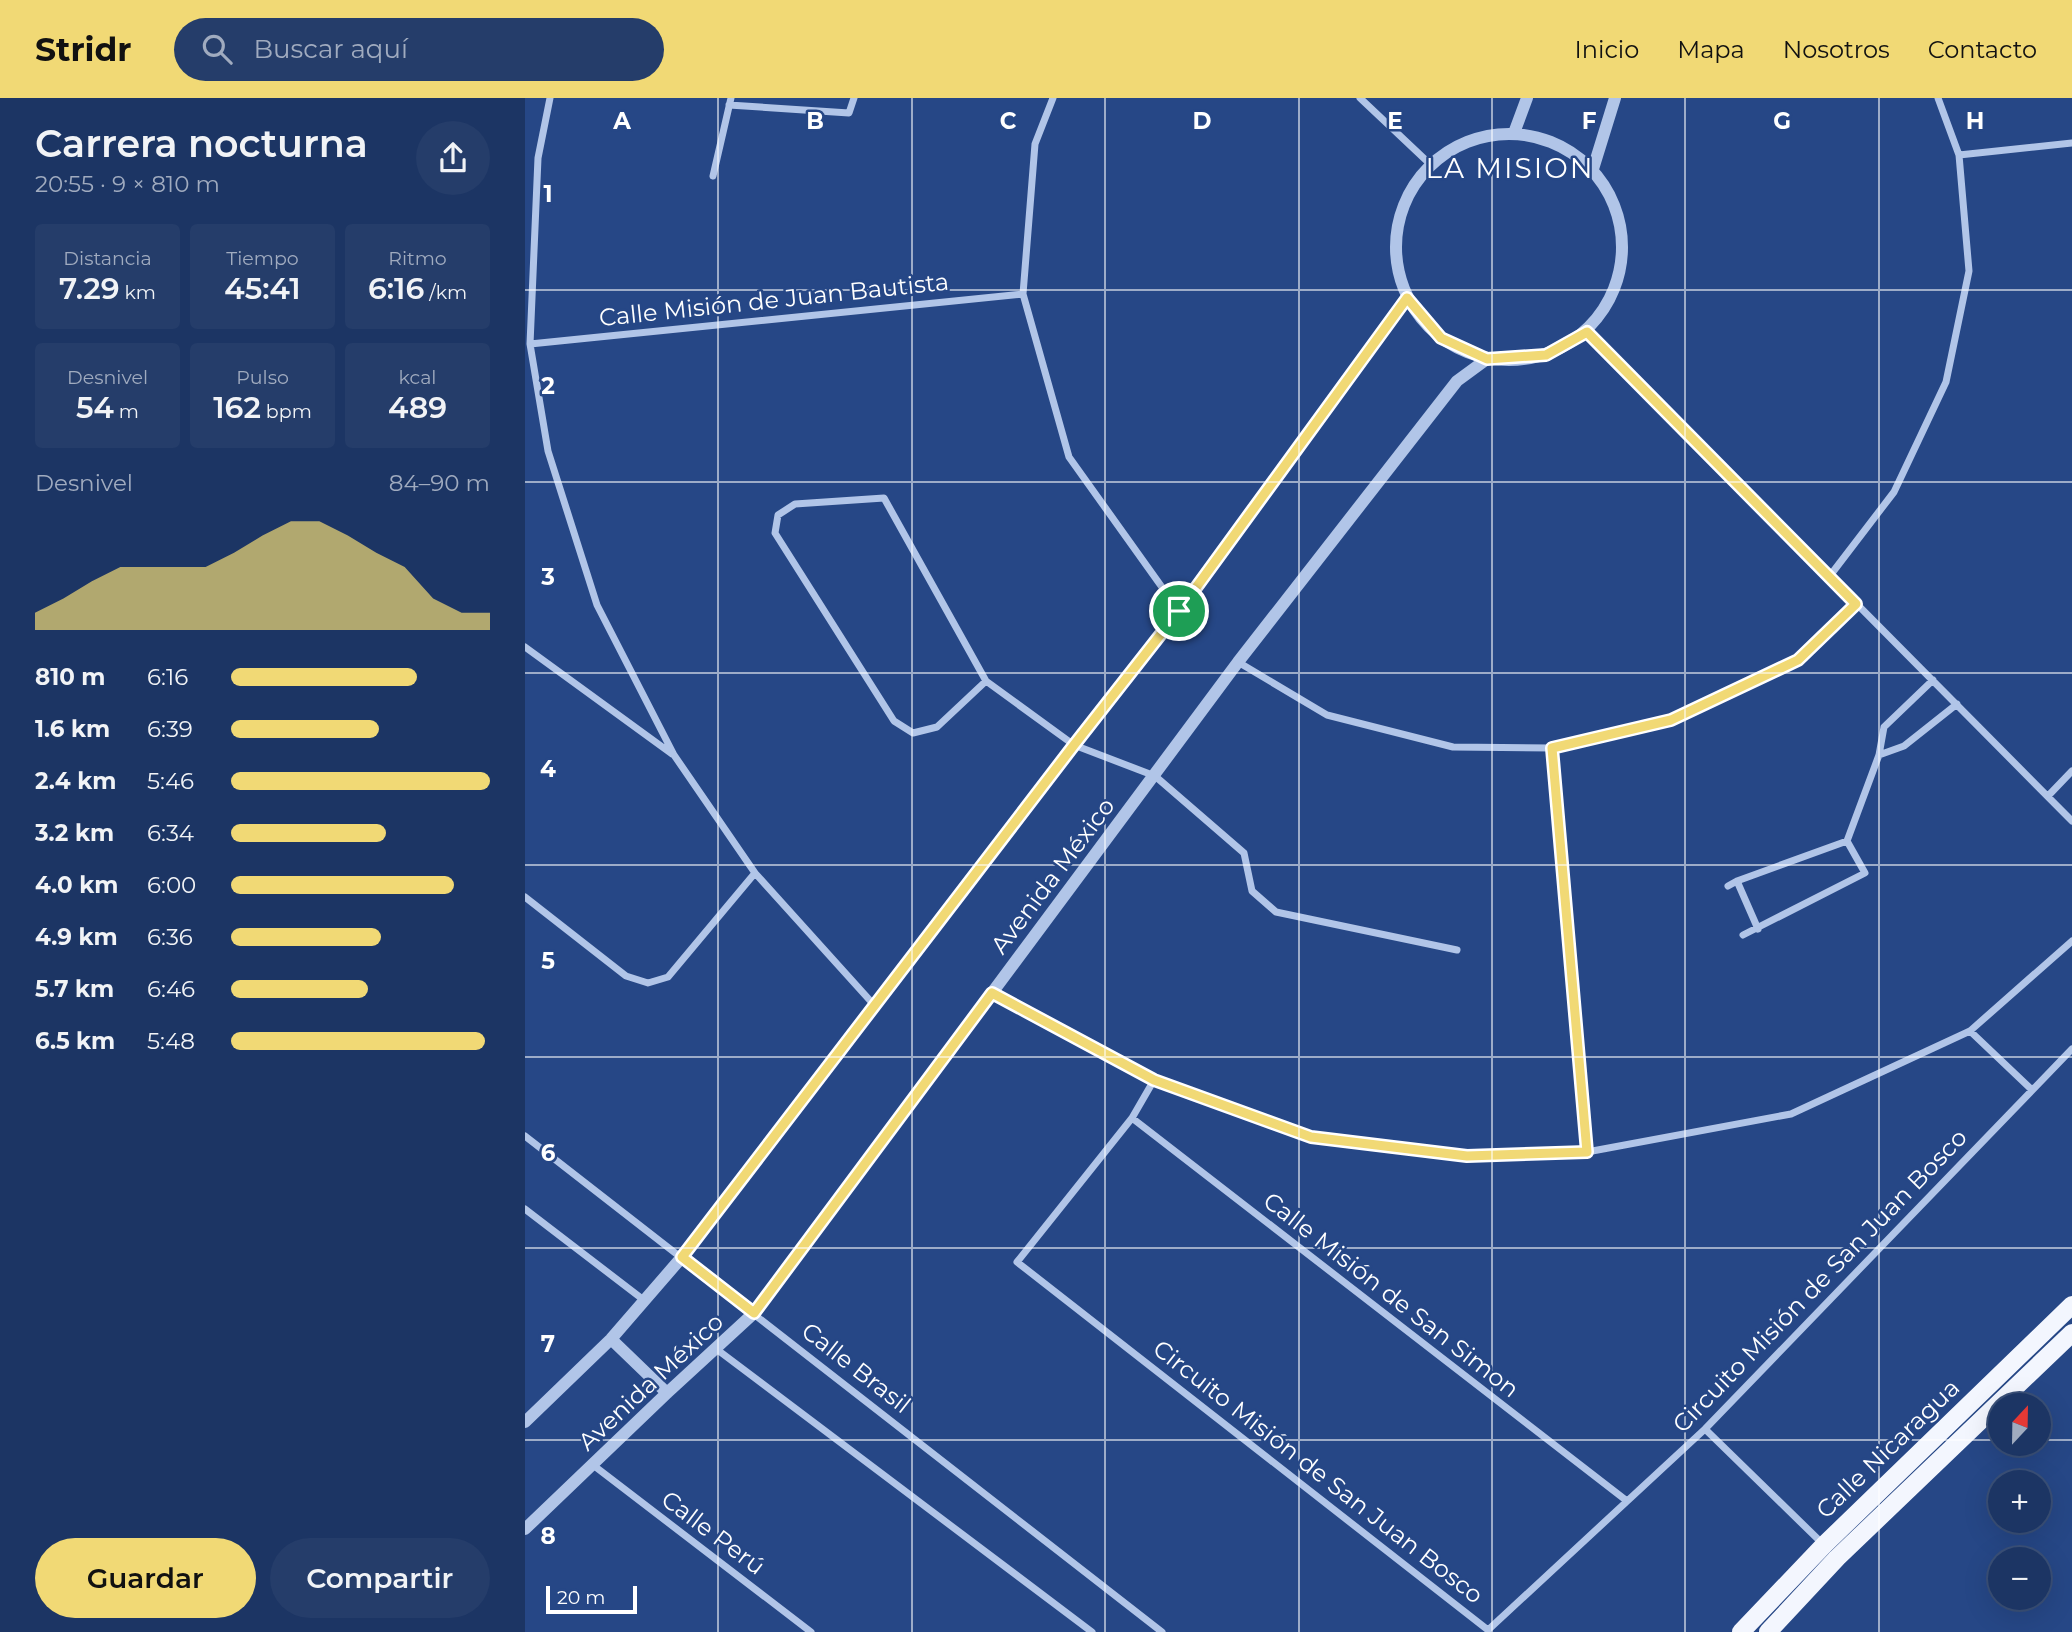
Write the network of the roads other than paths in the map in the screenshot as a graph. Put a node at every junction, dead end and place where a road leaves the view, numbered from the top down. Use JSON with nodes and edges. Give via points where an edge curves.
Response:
{"nodes":[{"id":1,"x":550,"y":98,"type":"edge"},
{"id":2,"x":854,"y":98,"type":"edge"},
{"id":3,"x":1053,"y":98,"type":"edge"},
{"id":4,"x":1360,"y":98,"type":"edge"},
{"id":5,"x":1527,"y":98,"type":"edge"},
{"id":6,"x":1615,"y":98,"type":"edge"},
{"id":7,"x":1938,"y":98,"type":"edge"},
{"id":8,"x":730,"y":101,"type":"edge"},
{"id":9,"x":1514,"y":132,"type":"junction"},
{"id":10,"x":2072,"y":143,"type":"edge"},
{"id":11,"x":1959,"y":155,"type":"junction"},
{"id":12,"x":1431,"y":165,"type":"junction"},
{"id":13,"x":1593,"y":169,"type":"junction"},
{"id":14,"x":713,"y":176,"type":"dead end"},
{"id":15,"x":1023,"y":295,"type":"junction"},
{"id":16,"x":1407,"y":298,"type":"junction"},
{"id":17,"x":1587,"y":332,"type":"junction"},
{"id":18,"x":530,"y":344,"type":"junction"},
{"id":19,"x":1487,"y":359,"type":"junction"},
{"id":20,"x":1829,"y":577,"type":"junction"},
{"id":21,"x":1856,"y":604,"type":"junction"},
{"id":22,"x":1179,"y":611,"type":"junction"},
{"id":23,"x":525,"y":648,"type":"edge"},
{"id":24,"x":1238,"y":662,"type":"junction"},
{"id":25,"x":1933,"y":680,"type":"junction"},
{"id":26,"x":986,"y":681,"type":"junction"},
{"id":27,"x":1957,"y":704,"type":"junction"},
{"id":28,"x":1074,"y":745,"type":"junction"},
{"id":29,"x":1552,"y":748,"type":"junction"},
{"id":30,"x":674,"y":755,"type":"junction"},
{"id":31,"x":1879,"y":755,"type":"junction"},
{"id":32,"x":2072,"y":771,"type":"edge"},
{"id":33,"x":1155,"y":776,"type":"junction"},
{"id":34,"x":2048,"y":796,"type":"junction"},
{"id":35,"x":2072,"y":821,"type":"edge"},
{"id":36,"x":1847,"y":841,"type":"junction"},
{"id":37,"x":754,"y":873,"type":"junction"},
{"id":38,"x":1737,"y":881,"type":"junction"},
{"id":39,"x":1728,"y":886,"type":"dead end"},
{"id":40,"x":525,"y":897,"type":"edge"},
{"id":41,"x":1758,"y":929,"type":"junction"},
{"id":42,"x":1743,"y":935,"type":"dead end"},
{"id":43,"x":2072,"y":940,"type":"edge"},
{"id":44,"x":1457,"y":950,"type":"dead end"},
{"id":45,"x":992,"y":993,"type":"junction"},
{"id":46,"x":875,"y":1006,"type":"junction"},
{"id":47,"x":1970,"y":1031,"type":"junction"},
{"id":48,"x":2072,"y":1048,"type":"edge"},
{"id":49,"x":1154,"y":1080,"type":"junction"},
{"id":50,"x":2032,"y":1090,"type":"junction"},
{"id":51,"x":1132,"y":1118,"type":"junction"},
{"id":52,"x":525,"y":1136,"type":"edge"},
{"id":53,"x":1587,"y":1152,"type":"junction"},
{"id":54,"x":525,"y":1209,"type":"edge"},
{"id":55,"x":682,"y":1257,"type":"junction"},
{"id":56,"x":645,"y":1301,"type":"junction"},
{"id":57,"x":2072,"y":1305,"type":"edge"},
{"id":58,"x":754,"y":1313,"type":"junction"},
{"id":59,"x":2072,"y":1333,"type":"edge"},
{"id":60,"x":611,"y":1339,"type":"junction"},
{"id":61,"x":715,"y":1348,"type":"junction"},
{"id":62,"x":667,"y":1393,"type":"junction"},
{"id":63,"x":525,"y":1422,"type":"edge"},
{"id":64,"x":1705,"y":1429,"type":"junction"},
{"id":65,"x":593,"y":1465,"type":"junction"},
{"id":66,"x":1627,"y":1501,"type":"junction"},
{"id":67,"x":525,"y":1530,"type":"edge"},
{"id":68,"x":1831,"y":1552,"type":"junction"},
{"id":69,"x":811,"y":1632,"type":"edge"},
{"id":70,"x":1092,"y":1632,"type":"edge"},
{"id":71,"x":1162,"y":1632,"type":"edge"},
{"id":72,"x":1741,"y":1632,"type":"edge"},
{"id":73,"x":1768,"y":1632,"type":"edge"}],
"edges":[{"from":1,"to":18,"type":"street","via":[[538,158]]},
{"from":2,"to":8,"type":"street","via":[[849,113]]},
{"from":3,"to":15,"type":"street","via":[[1035,144]]},
{"from":4,"to":12,"type":"street"},
{"from":5,"to":9,"type":"street"},
{"from":6,"to":13,"type":"street"},
{"from":7,"to":11,"type":"street"},
{"from":8,"to":14,"type":"street"},
{"from":9,"to":12,"type":"street","via":[[1471,139]]},
{"from":9,"to":13,"type":"street","via":[[1556,142]]},
{"from":10,"to":11,"type":"street"},
{"from":11,"to":20,"type":"street","via":[[1969,271],[1946,382],[1894,492]]},
{"from":12,"to":16,"type":"street","via":[[1413,185],[1401,211],[1395,253]]},
{"from":13,"to":17,"type":"street","via":[[1623,230],[1613,296]]},
{"from":15,"to":18,"type":"street","name":"Calle Misión de Juan Bautista"},
{"from":15,"to":22,"type":"street","via":[[1069,457]]},
{"from":16,"to":19,"type":"street","via":[[1441,338]]},
{"from":16,"to":22,"type":"street"},
{"from":17,"to":19,"type":"street","via":[[1546,355]]},
{"from":17,"to":20,"type":"street"},
{"from":18,"to":30,"type":"street","via":[[548,451],[597,605]]},
{"from":19,"to":24,"type":"street","name":"Avenida México","via":[[1457,381]]},
{"from":20,"to":21,"type":"street"},
{"from":21,"to":25,"type":"street"},
{"from":21,"to":29,"type":"street","via":[[1798,660],[1741,687],[1671,720]]},
{"from":22,"to":28,"type":"street"},
{"from":23,"to":30,"type":"street"},
{"from":24,"to":29,"type":"street","via":[[1328,715],[1453,747]]},
{"from":24,"to":33,"type":"street","name":"Avenida México"},
{"from":25,"to":27,"type":"street"},
{"from":25,"to":31,"type":"street","via":[[1884,727]]},
{"from":26,"to":26,"type":"street","via":[[937,727],[913,733],[894,721],[775,533],[778,515],[795,504],[884,498]]},
{"from":26,"to":28,"type":"street"},
{"from":27,"to":31,"type":"street","via":[[1905,746]]},
{"from":27,"to":34,"type":"street"},
{"from":28,"to":33,"type":"street"},
{"from":28,"to":46,"type":"street"},
{"from":29,"to":53,"type":"street"},
{"from":30,"to":37,"type":"street"},
{"from":31,"to":36,"type":"street"},
{"from":32,"to":34,"type":"street"},
{"from":33,"to":44,"type":"street","via":[[1244,853],[1252,891],[1276,912]]},
{"from":33,"to":45,"type":"street","name":"Avenida México"},
{"from":34,"to":35,"type":"street"},
{"from":36,"to":38,"type":"street"},
{"from":36,"to":41,"type":"street","via":[[1865,873]]},
{"from":37,"to":40,"type":"street","via":[[668,976],[647,983],[626,976]]},
{"from":37,"to":46,"type":"street"},
{"from":38,"to":39,"type":"street"},
{"from":38,"to":41,"type":"street"},
{"from":41,"to":42,"type":"street"},
{"from":43,"to":47,"type":"street"},
{"from":45,"to":49,"type":"street"},
{"from":45,"to":58,"type":"street","name":"Avenida México"},
{"from":46,"to":55,"type":"street"},
{"from":47,"to":50,"type":"street"},
{"from":47,"to":53,"type":"street","via":[[1791,1114]]},
{"from":48,"to":50,"type":"street","name":"Circuito Misión de San Juan Bosco"},
{"from":49,"to":51,"type":"street","name":"Circuito Misión de San Juan Bosco"},
{"from":49,"to":53,"type":"street","via":[[1311,1137],[1467,1156]]},
{"from":50,"to":64,"type":"street","name":"Circuito Misión de San Juan Bosco"},
{"from":51,"to":66,"type":"street","name":"Calle Misión de San Simon"},
{"from":51,"to":66,"type":"street","name":"Circuito Misión de San Juan Bosco","via":[[1017,1262],[1488,1630]]},
{"from":52,"to":55,"type":"street","name":"Calle Brasil"},
{"from":54,"to":56,"type":"street"},
{"from":55,"to":56,"type":"street"},
{"from":55,"to":58,"type":"street","name":"Calle Brasil"},
{"from":56,"to":60,"type":"street"},
{"from":57,"to":68,"type":"main road","name":"Calle Nicaragua"},
{"from":58,"to":61,"type":"street","name":"Avenida México"},
{"from":58,"to":71,"type":"street","name":"Calle Brasil"},
{"from":59,"to":68,"type":"main road","name":"Calle Nicaragua"},
{"from":60,"to":62,"type":"street"},
{"from":60,"to":63,"type":"street"},
{"from":61,"to":62,"type":"street","name":"Avenida México"},
{"from":61,"to":70,"type":"street"},
{"from":62,"to":65,"type":"street","name":"Avenida México"},
{"from":64,"to":66,"type":"street","name":"Circuito Misión de San Juan Bosco"},
{"from":64,"to":68,"type":"street"},
{"from":65,"to":67,"type":"street","name":"Avenida México"},
{"from":65,"to":69,"type":"street","name":"Calle Perú"},
{"from":68,"to":72,"type":"main road","name":"Calle Nicaragua"},
{"from":68,"to":73,"type":"main road","name":"Calle Nicaragua"}]}
